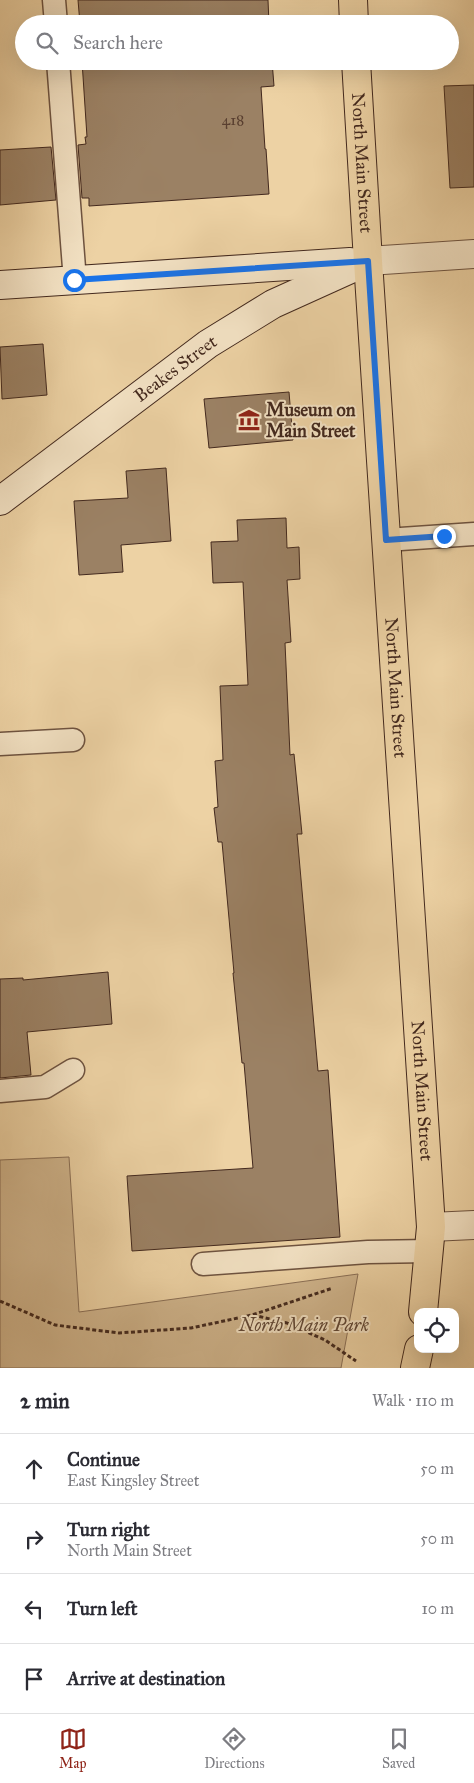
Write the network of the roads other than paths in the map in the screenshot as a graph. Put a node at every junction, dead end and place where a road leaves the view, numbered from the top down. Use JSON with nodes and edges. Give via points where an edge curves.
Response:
{"nodes":[{"id":1,"x":54,"y":0,"type":"edge"},
{"id":2,"x":353,"y":0,"type":"edge"},
{"id":3,"x":55,"y":15,"type":"edge"},
{"id":4,"x":354,"y":15,"type":"edge"},
{"id":5,"x":59,"y":70,"type":"edge"},
{"id":6,"x":357,"y":70,"type":"edge"},
{"id":7,"x":474,"y":254,"type":"edge"},
{"id":8,"x":368,"y":261,"type":"junction"},
{"id":9,"x":74,"y":280,"type":"junction"},
{"id":10,"x":0,"y":285,"type":"edge"},
{"id":11,"x":0,"y":501,"type":"edge"},
{"id":12,"x":474,"y":534,"type":"edge"},
{"id":13,"x":386,"y":540,"type":"junction"},
{"id":14,"x":73,"y":740,"type":"dead end"},
{"id":15,"x":0,"y":744,"type":"edge"},
{"id":16,"x":73,"y":1070,"type":"dead end"},
{"id":17,"x":0,"y":1091,"type":"edge"},
{"id":18,"x":474,"y":1225,"type":"edge"},
{"id":19,"x":430,"y":1239,"type":"junction"},
{"id":20,"x":204,"y":1264,"type":"dead end"},
{"id":21,"x":423,"y":1308,"type":"edge"},
{"id":22,"x":418,"y":1353,"type":"edge"},
{"id":23,"x":415,"y":1368,"type":"edge"}],
"edges":[{"from":1,"to":3,"type":"lane"},
{"from":2,"to":4,"type":"main road"},
{"from":5,"to":9,"type":"lane"},
{"from":6,"to":8,"type":"main road","name":"North Main Street"},
{"from":7,"to":8,"type":"street"},
{"from":8,"to":9,"type":"street"},
{"from":8,"to":11,"type":"street","name":"Beakes Street","via":[[274,304],[208,344]]},
{"from":8,"to":13,"type":"main road","name":"North Main Street"},
{"from":9,"to":10,"type":"street"},
{"from":12,"to":13,"type":"lane"},
{"from":13,"to":19,"type":"main road","name":"North Main Street"},
{"from":14,"to":15,"type":"lane"},
{"from":16,"to":17,"type":"lane","via":[[45,1087]]},
{"from":18,"to":19,"type":"street"},
{"from":19,"to":20,"type":"lane","via":[[368,1252]]},
{"from":19,"to":21,"type":"main road","name":"North Main Street"},
{"from":22,"to":23,"type":"main road"}]}
